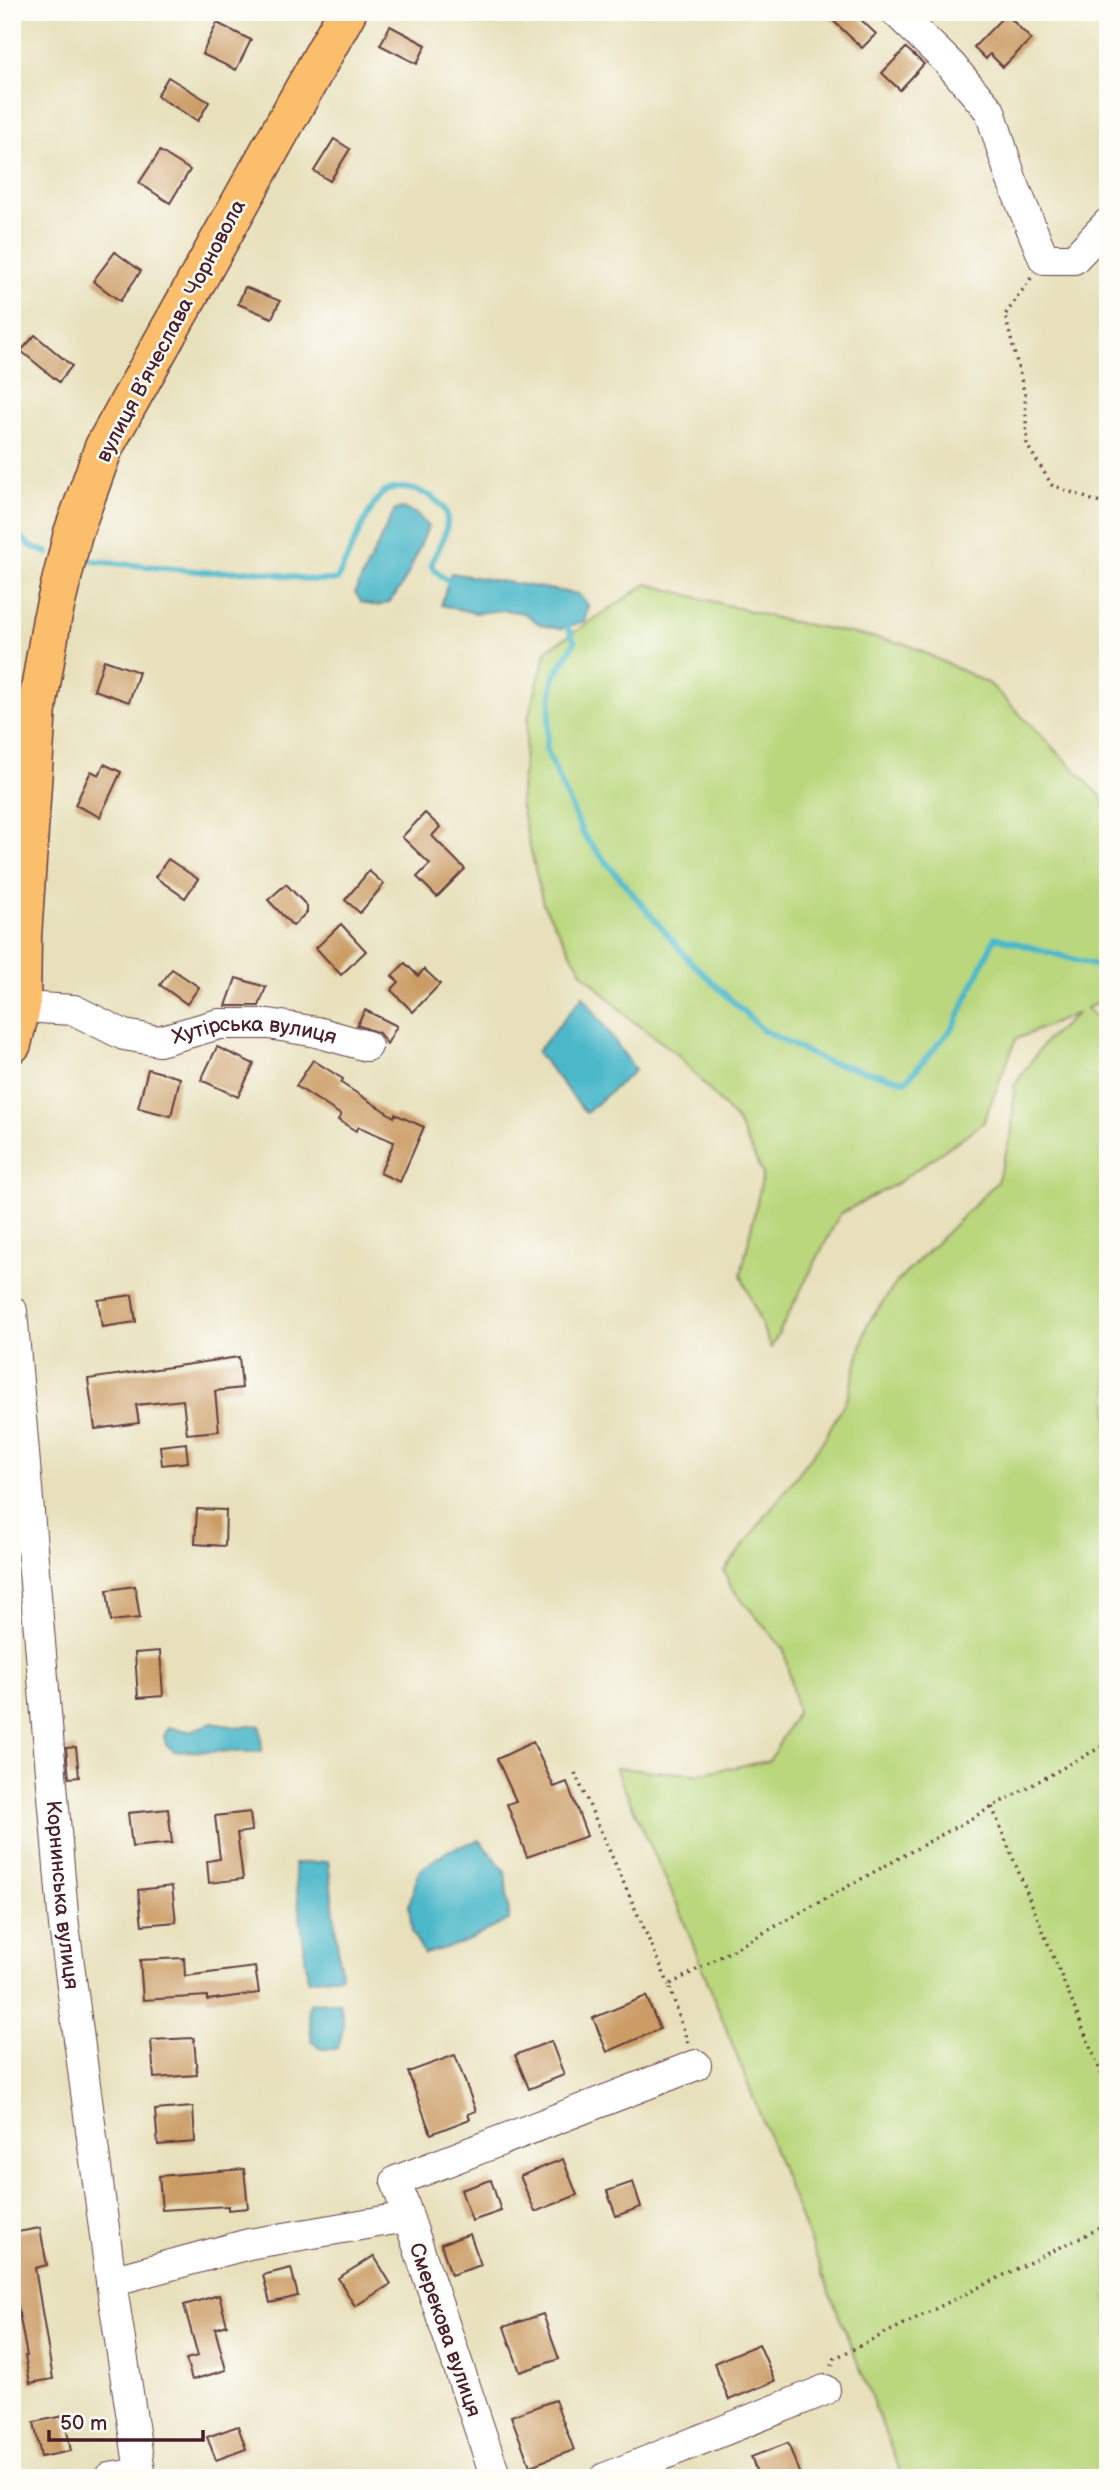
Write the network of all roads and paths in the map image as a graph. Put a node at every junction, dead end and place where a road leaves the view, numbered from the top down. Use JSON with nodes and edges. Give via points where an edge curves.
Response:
{"nodes":[{"id":1,"x":347,"y":12,"type":"edge"},
{"id":2,"x":896,"y":12,"type":"edge"},
{"id":3,"x":1108,"y":223,"type":"edge"},
{"id":4,"x":1044,"y":260,"type":"junction"},
{"id":5,"x":1108,"y":506,"type":"edge"},
{"id":6,"x":21,"y":1007,"type":"junction"},
{"id":7,"x":12,"y":1044,"type":"edge"},
{"id":8,"x":367,"y":1046,"type":"dead end"},
{"id":9,"x":12,"y":1311,"type":"edge"},
{"id":10,"x":1108,"y":1743,"type":"edge"},
{"id":11,"x":575,"y":1773,"type":"dead end"},
{"id":12,"x":992,"y":1807,"type":"junction"},
{"id":13,"x":669,"y":1985,"type":"junction"},
{"id":14,"x":696,"y":2064,"type":"joint"},
{"id":15,"x":1108,"y":2090,"type":"edge"},
{"id":16,"x":407,"y":2217,"type":"junction"},
{"id":17,"x":1108,"y":2224,"type":"edge"},
{"id":18,"x":111,"y":2281,"type":"junction"},
{"id":19,"x":825,"y":2390,"type":"joint"},
{"id":20,"x":141,"y":2475,"type":"edge"},
{"id":21,"x":109,"y":2478,"type":"edge"},
{"id":22,"x":496,"y":2478,"type":"edge"},
{"id":23,"x":606,"y":2478,"type":"edge"}],
"edges":[{"from":1,"to":6,"type":"main road","name":"вулиця Вʼячеслава Чорновола","via":[[104,447],[73,533],[37,708]]},
{"from":2,"to":4,"type":"street","via":[[990,111]]},
{"from":3,"to":4,"type":"street","via":[[1074,259]]},
{"from":4,"to":5,"type":"path","via":[[1006,315],[1025,395],[1027,445],[1052,485]]},
{"from":6,"to":7,"type":"main road","name":"вулиця Вʼячеслава Чорновола"},
{"from":6,"to":8,"type":"street","name":"Хутірська вулиця","via":[[74,1010],[124,1035],[159,1041],[219,1024],[269,1024]]},
{"from":9,"to":18,"type":"street","name":"Корнинська вулиця","via":[[64,1926]]},
{"from":10,"to":12,"type":"path"},
{"from":11,"to":13,"type":"path"},
{"from":12,"to":13,"type":"path"},
{"from":12,"to":15,"type":"path"},
{"from":13,"to":14,"type":"path"},
{"from":14,"to":16,"type":"street","name":"Смерекова вулиця","via":[[396,2181]]},
{"from":16,"to":18,"type":"street","via":[[249,2244]]},
{"from":16,"to":22,"type":"street","name":"Смерекова вулиця"},
{"from":17,"to":19,"type":"path","via":[[835,2357]]},
{"from":18,"to":20,"type":"street","name":"Корнинська вулиця"},
{"from":19,"to":23,"type":"street"},
{"from":20,"to":21,"type":"street"}]}
